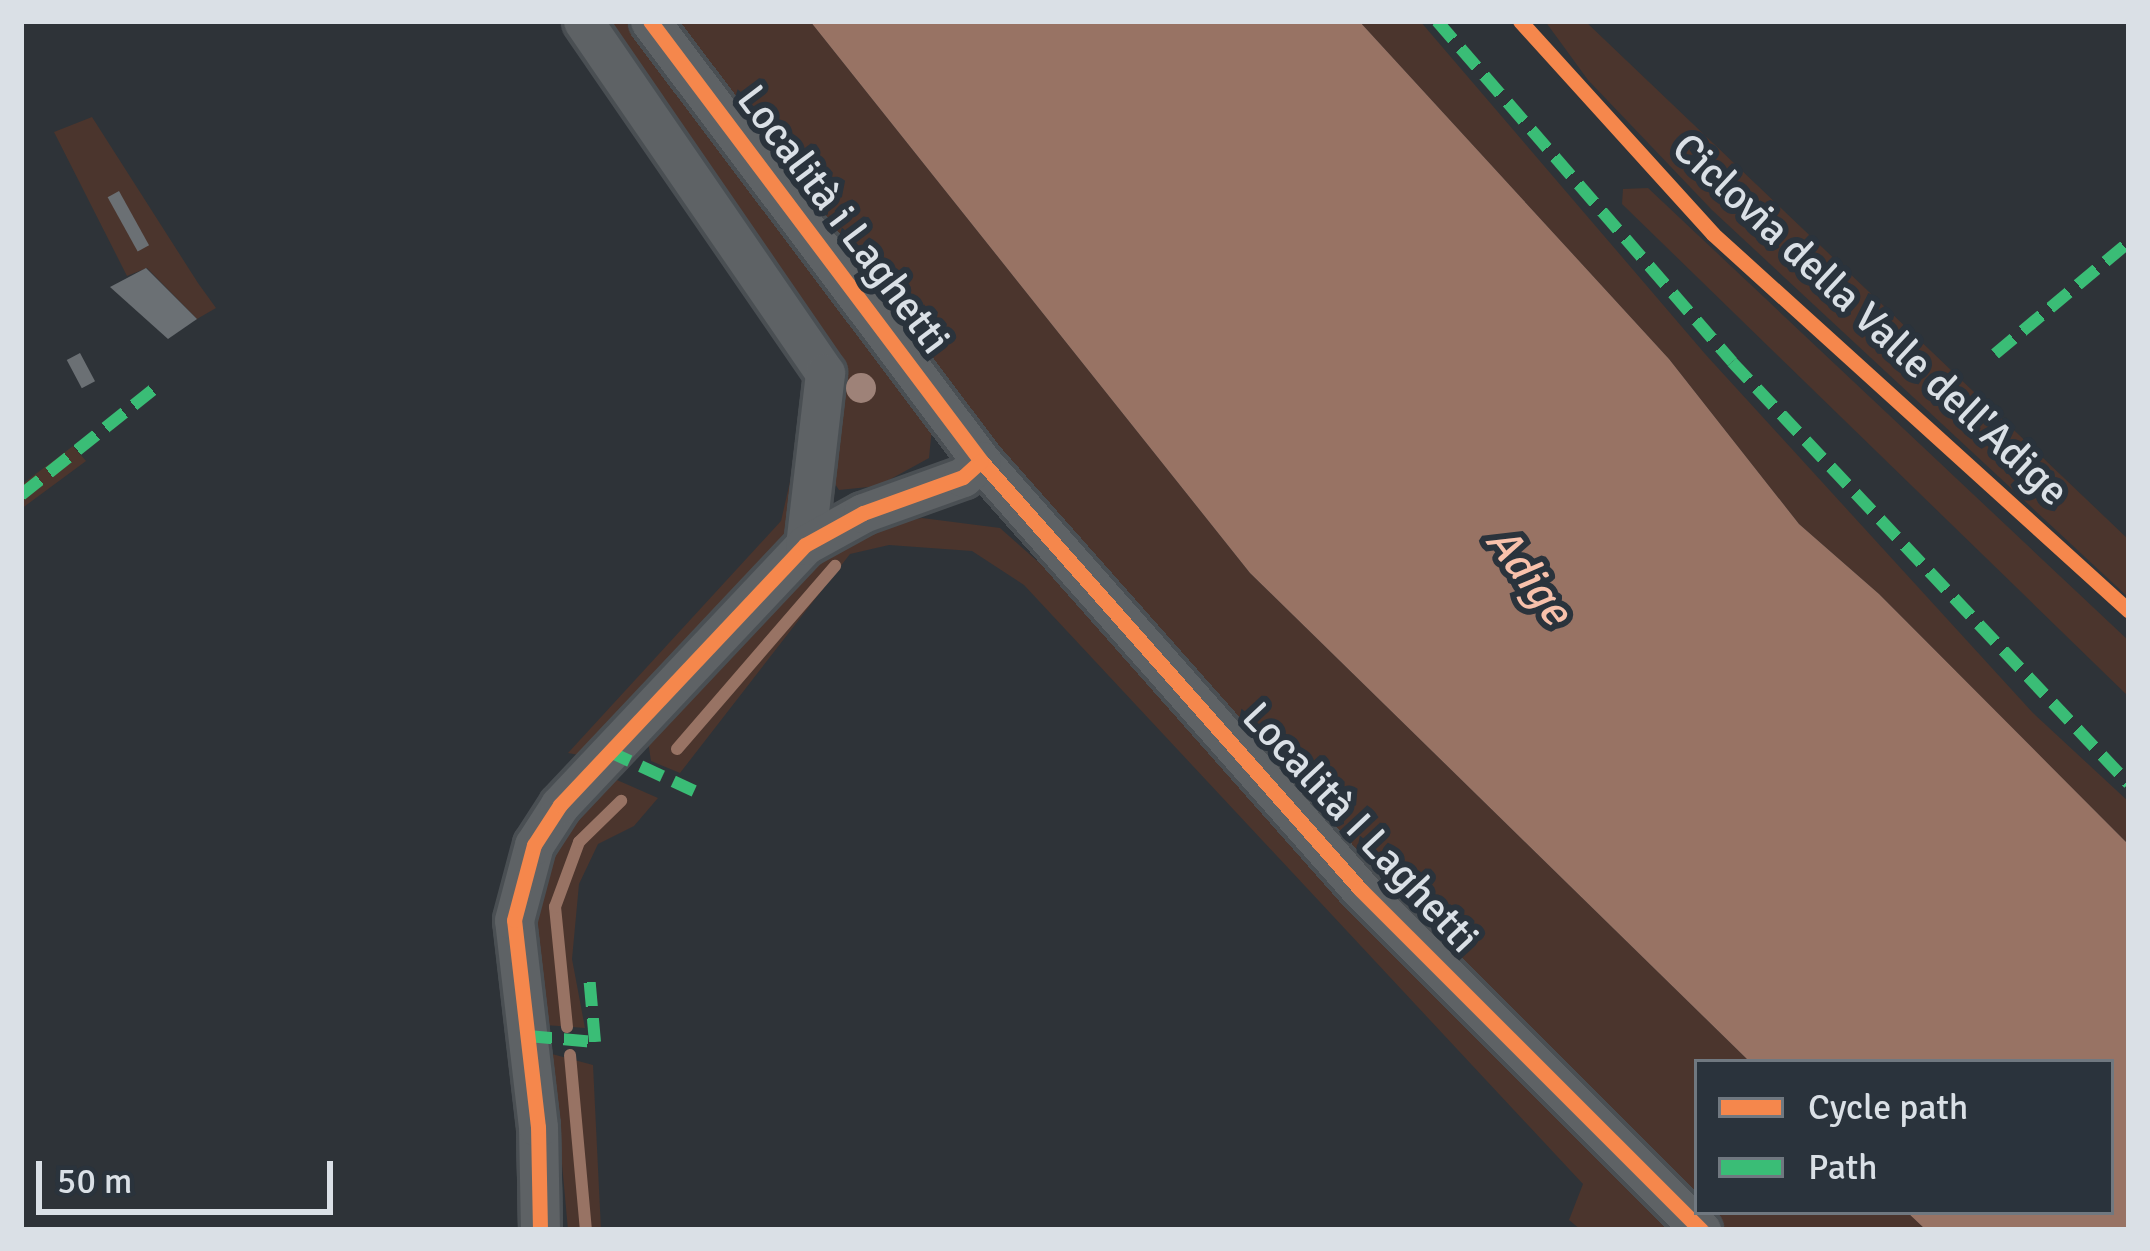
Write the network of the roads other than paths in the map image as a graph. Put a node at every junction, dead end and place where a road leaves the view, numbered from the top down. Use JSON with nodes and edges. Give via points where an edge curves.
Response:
{"nodes":[{"id":1,"x":583,"y":21,"type":"edge"},
{"id":2,"x":650,"y":21,"type":"edge"},
{"id":3,"x":981,"y":461,"type":"junction"},
{"id":4,"x":806,"y":545,"type":"junction"},
{"id":5,"x":540,"y":1230,"type":"edge"},
{"id":6,"x":1701,"y":1230,"type":"edge"}],
"edges":[{"from":1,"to":4,"type":"street","via":[[826,373]]},
{"from":2,"to":3,"type":"street","name":"Località i Laghetti"},
{"from":3,"to":4,"type":"street","via":[[964,477],[863,513]]},
{"from":3,"to":6,"type":"street","name":"Località I Laghetti","via":[[1361,890]]},
{"from":4,"to":5,"type":"street","via":[[560,805],[519,883],[514,920],[538,1127]]}]}
